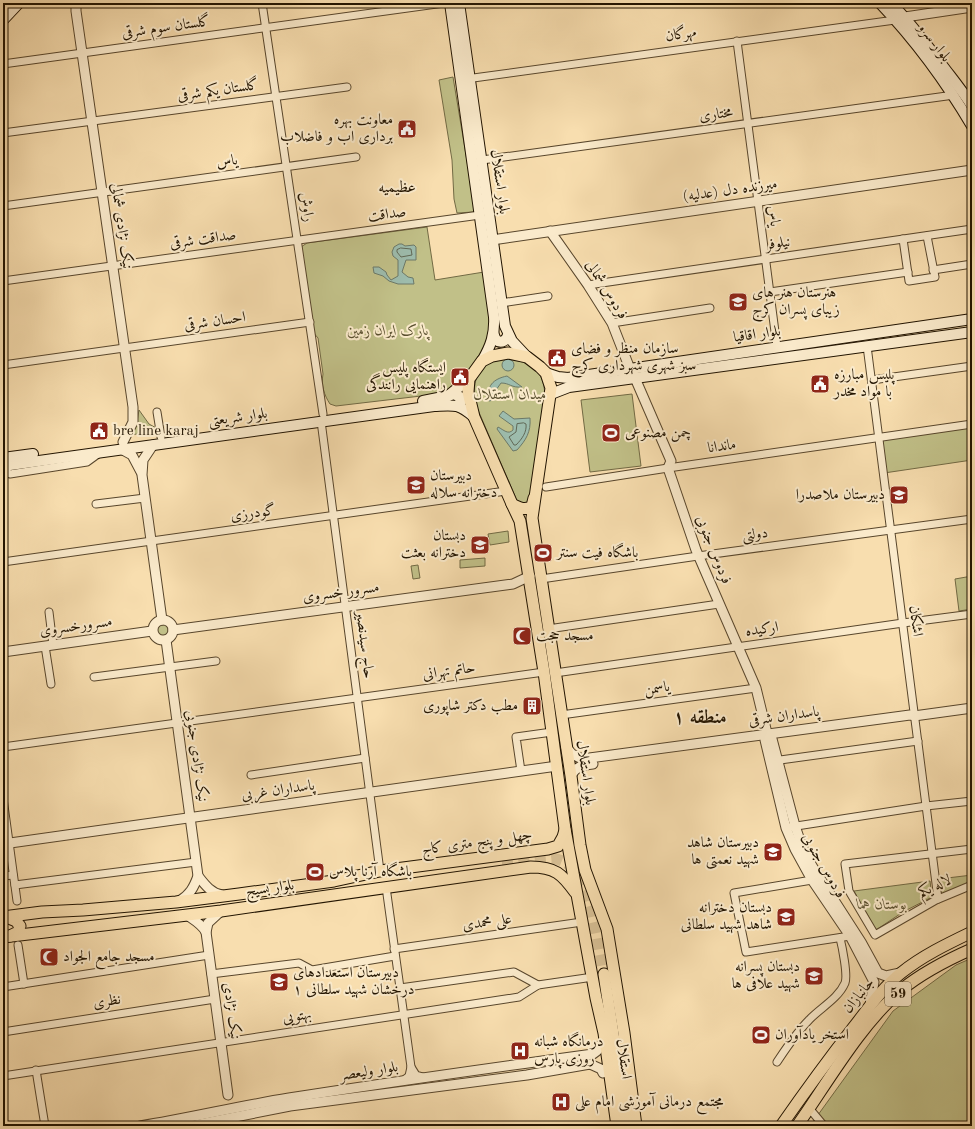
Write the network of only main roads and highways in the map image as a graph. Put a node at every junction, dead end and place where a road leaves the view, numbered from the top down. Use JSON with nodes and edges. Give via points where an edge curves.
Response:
{"nodes":[{"id":1,"x":6,"y":3,"type":"edge"},
{"id":2,"x":19,"y":3,"type":"edge"},
{"id":3,"x":450,"y":3,"type":"edge"},
{"id":4,"x":459,"y":3,"type":"edge"},
{"id":5,"x":880,"y":3,"type":"edge"},
{"id":6,"x":891,"y":3,"type":"edge"},
{"id":7,"x":3,"y":6,"type":"edge"},
{"id":8,"x":900,"y":18,"type":"junction"},
{"id":9,"x":3,"y":20,"type":"edge"},
{"id":10,"x":466,"y":79,"type":"junction"},
{"id":11,"x":963,"y":93,"type":"edge"},
{"id":12,"x":972,"y":106,"type":"edge"},
{"id":13,"x":972,"y":126,"type":"edge"},
{"id":14,"x":972,"y":319,"type":"edge"},
{"id":15,"x":972,"y":332,"type":"edge"},
{"id":16,"x":494,"y":335,"type":"junction"},
{"id":17,"x":508,"y":335,"type":"junction"},
{"id":18,"x":527,"y":357,"type":"junction"},
{"id":19,"x":482,"y":360,"type":"junction"},
{"id":20,"x":546,"y":373,"type":"junction"},
{"id":21,"x":469,"y":379,"type":"junction"},
{"id":22,"x":551,"y":394,"type":"junction"},
{"id":23,"x":448,"y":396,"type":"junction"},
{"id":24,"x":457,"y":406,"type":"junction"},
{"id":25,"x":322,"y":418,"type":"junction"},
{"id":26,"x":474,"y":418,"type":"junction"},
{"id":27,"x":122,"y":446,"type":"junction"},
{"id":28,"x":3,"y":458,"type":"edge"},
{"id":29,"x":3,"y":466,"type":"edge"},
{"id":30,"x":534,"y":498,"type":"junction"},
{"id":31,"x":512,"y":504,"type":"junction"},
{"id":32,"x":565,"y":829,"type":"junction"},
{"id":33,"x":503,"y":863,"type":"junction"},
{"id":34,"x":334,"y":881,"type":"junction"},
{"id":35,"x":578,"y":896,"type":"junction"},
{"id":36,"x":42,"y":912,"type":"junction"},
{"id":37,"x":4,"y":917,"type":"edge"},
{"id":38,"x":46,"y":932,"type":"junction"},
{"id":39,"x":972,"y":932,"type":"edge"},
{"id":40,"x":6,"y":937,"type":"edge"},
{"id":41,"x":972,"y":949,"type":"edge"},
{"id":42,"x":604,"y":974,"type":"tunnel mouth"},
{"id":43,"x":596,"y":998,"type":"junction"},
{"id":44,"x":620,"y":1033,"type":"junction"},
{"id":45,"x":617,"y":1054,"type":"junction"},
{"id":46,"x":629,"y":1071,"type":"junction"},
{"id":47,"x":610,"y":1126,"type":"edge"},
{"id":48,"x":617,"y":1126,"type":"edge"},
{"id":49,"x":627,"y":1126,"type":"edge"},
{"id":50,"x":636,"y":1126,"type":"edge"},
{"id":51,"x":781,"y":1126,"type":"edge"},
{"id":52,"x":797,"y":1126,"type":"edge"}],
"edges":[{"from":1,"to":7,"type":"main road"},
{"from":2,"to":9,"type":"main road"},
{"from":3,"to":10,"type":"main road","name":"بلوار استقلال"},
{"from":4,"to":10,"type":"main road","name":"بلوار استقلال"},
{"from":5,"to":8,"type":"main road","name":"بلوار سرو"},
{"from":6,"to":8,"type":"main road","name":"بلوار سرو"},
{"from":8,"to":11,"type":"main road","name":"بلوار سرو","via":[[920,49]]},
{"from":10,"to":16,"type":"main road","name":"بلوار استقلال"},
{"from":10,"to":17,"type":"main road","name":"بلوار استقلال","via":[[482,160],[501,303]]},
{"from":11,"to":12,"type":"main road","name":"بلوار سرو"},
{"from":11,"to":13,"type":"main road","name":"بلوار سرو"},
{"from":14,"to":20,"type":"main road","name":"بلوار اقاقیا","via":[[568,378]]},
{"from":15,"to":22,"type":"main road","name":"بلوار اقاقیا","via":[[569,387]]},
{"from":16,"to":17,"type":"main road","via":[[498,342],[507,340]]},
{"from":16,"to":19,"type":"main road","name":"بلوار استقلال","via":[[490,348]]},
{"from":17,"to":18,"type":"main road","name":"بلوار استقلال"},
{"from":18,"to":19,"type":"main road","via":[[508,353]]},
{"from":18,"to":20,"type":"main road"},
{"from":19,"to":21,"type":"main road"},
{"from":20,"to":22,"type":"main road"},
{"from":21,"to":23,"type":"main road","name":"بلوار شریعتی"},
{"from":21,"to":26,"type":"main road","via":[[468,392]]},
{"from":22,"to":30,"type":"main road"},
{"from":23,"to":24,"type":"main road","via":[[460,397]]},
{"from":23,"to":25,"type":"main road","name":"بلوار شریعتی"},
{"from":24,"to":25,"type":"main road","name":"بلوار شریعتی","via":[[434,406]]},
{"from":24,"to":26,"type":"main road","via":[[465,409]]},
{"from":25,"to":27,"type":"main road","name":"بلوار شریعتی","via":[[161,437]]},
{"from":25,"to":27,"type":"main road","name":"بلوار شریعتی","via":[[153,445]]},
{"from":26,"to":31,"type":"main road"},
{"from":27,"to":28,"type":"main road","name":"بلوار شریعتی"},
{"from":27,"to":29,"type":"main road","name":"بلوار شریعتی","via":[[102,452]]},
{"from":30,"to":31,"type":"main road","via":[[532,506],[527,509]]},
{"from":30,"to":44,"type":"main road","name":"بلوار استقلال","via":[[532,518],[580,845],[585,870],[607,929]]},
{"from":31,"to":32,"type":"main road","name":"بلوار استقلال","via":[[520,521],[532,588]]},
{"from":32,"to":33,"type":"main road","name":"چهل و پنج متری کاج","via":[[558,846]]},
{"from":32,"to":35,"type":"main road","name":"بلوار استقلال"},
{"from":33,"to":34,"type":"main road","name":"چهل و پنج متری کاج","via":[[380,871]]},
{"from":33,"to":34,"type":"main road","via":[[345,884]]},
{"from":33,"to":35,"type":"main road","name":"بلوار بسیج","via":[[553,870],[561,874]]},
{"from":33,"to":38,"type":"main road","name":"بلوار بسیج","via":[[386,887],[221,911]]},
{"from":34,"to":36,"type":"main road","name":"بلوار بسیج","via":[[176,902]]},
{"from":35,"to":43,"type":"main road","name":"بلوار استقلال"},
{"from":36,"to":37,"type":"main road","name":"بلوار بسیج"},
{"from":36,"to":38,"type":"main road","via":[[33,923],[34,928]]},
{"from":37,"to":40,"type":"main road","via":[[16,921],[20,926],[18,932]]},
{"from":38,"to":40,"type":"main road","name":"بلوار بسیج"},
{"from":39,"to":51,"type":"main road","name":"جانبازان","number":"59","via":[[900,973],[884,988]]},
{"from":41,"to":52,"type":"main road","number":"59","via":[[922,974],[884,1006],[869,1023]]},
{"from":42,"to":44,"type":"main road"},
{"from":43,"to":47,"type":"main road","via":[[596,1022]]},
{"from":43,"to":48,"type":"main road","name":"استقلال","via":[[604,1033]]},
{"from":44,"to":45,"type":"main road","name":"استقلال"},
{"from":44,"to":46,"type":"main road"},
{"from":45,"to":46,"type":"main road"},
{"from":45,"to":49,"type":"main road","name":"استقلال"},
{"from":46,"to":50,"type":"main road"}]}
